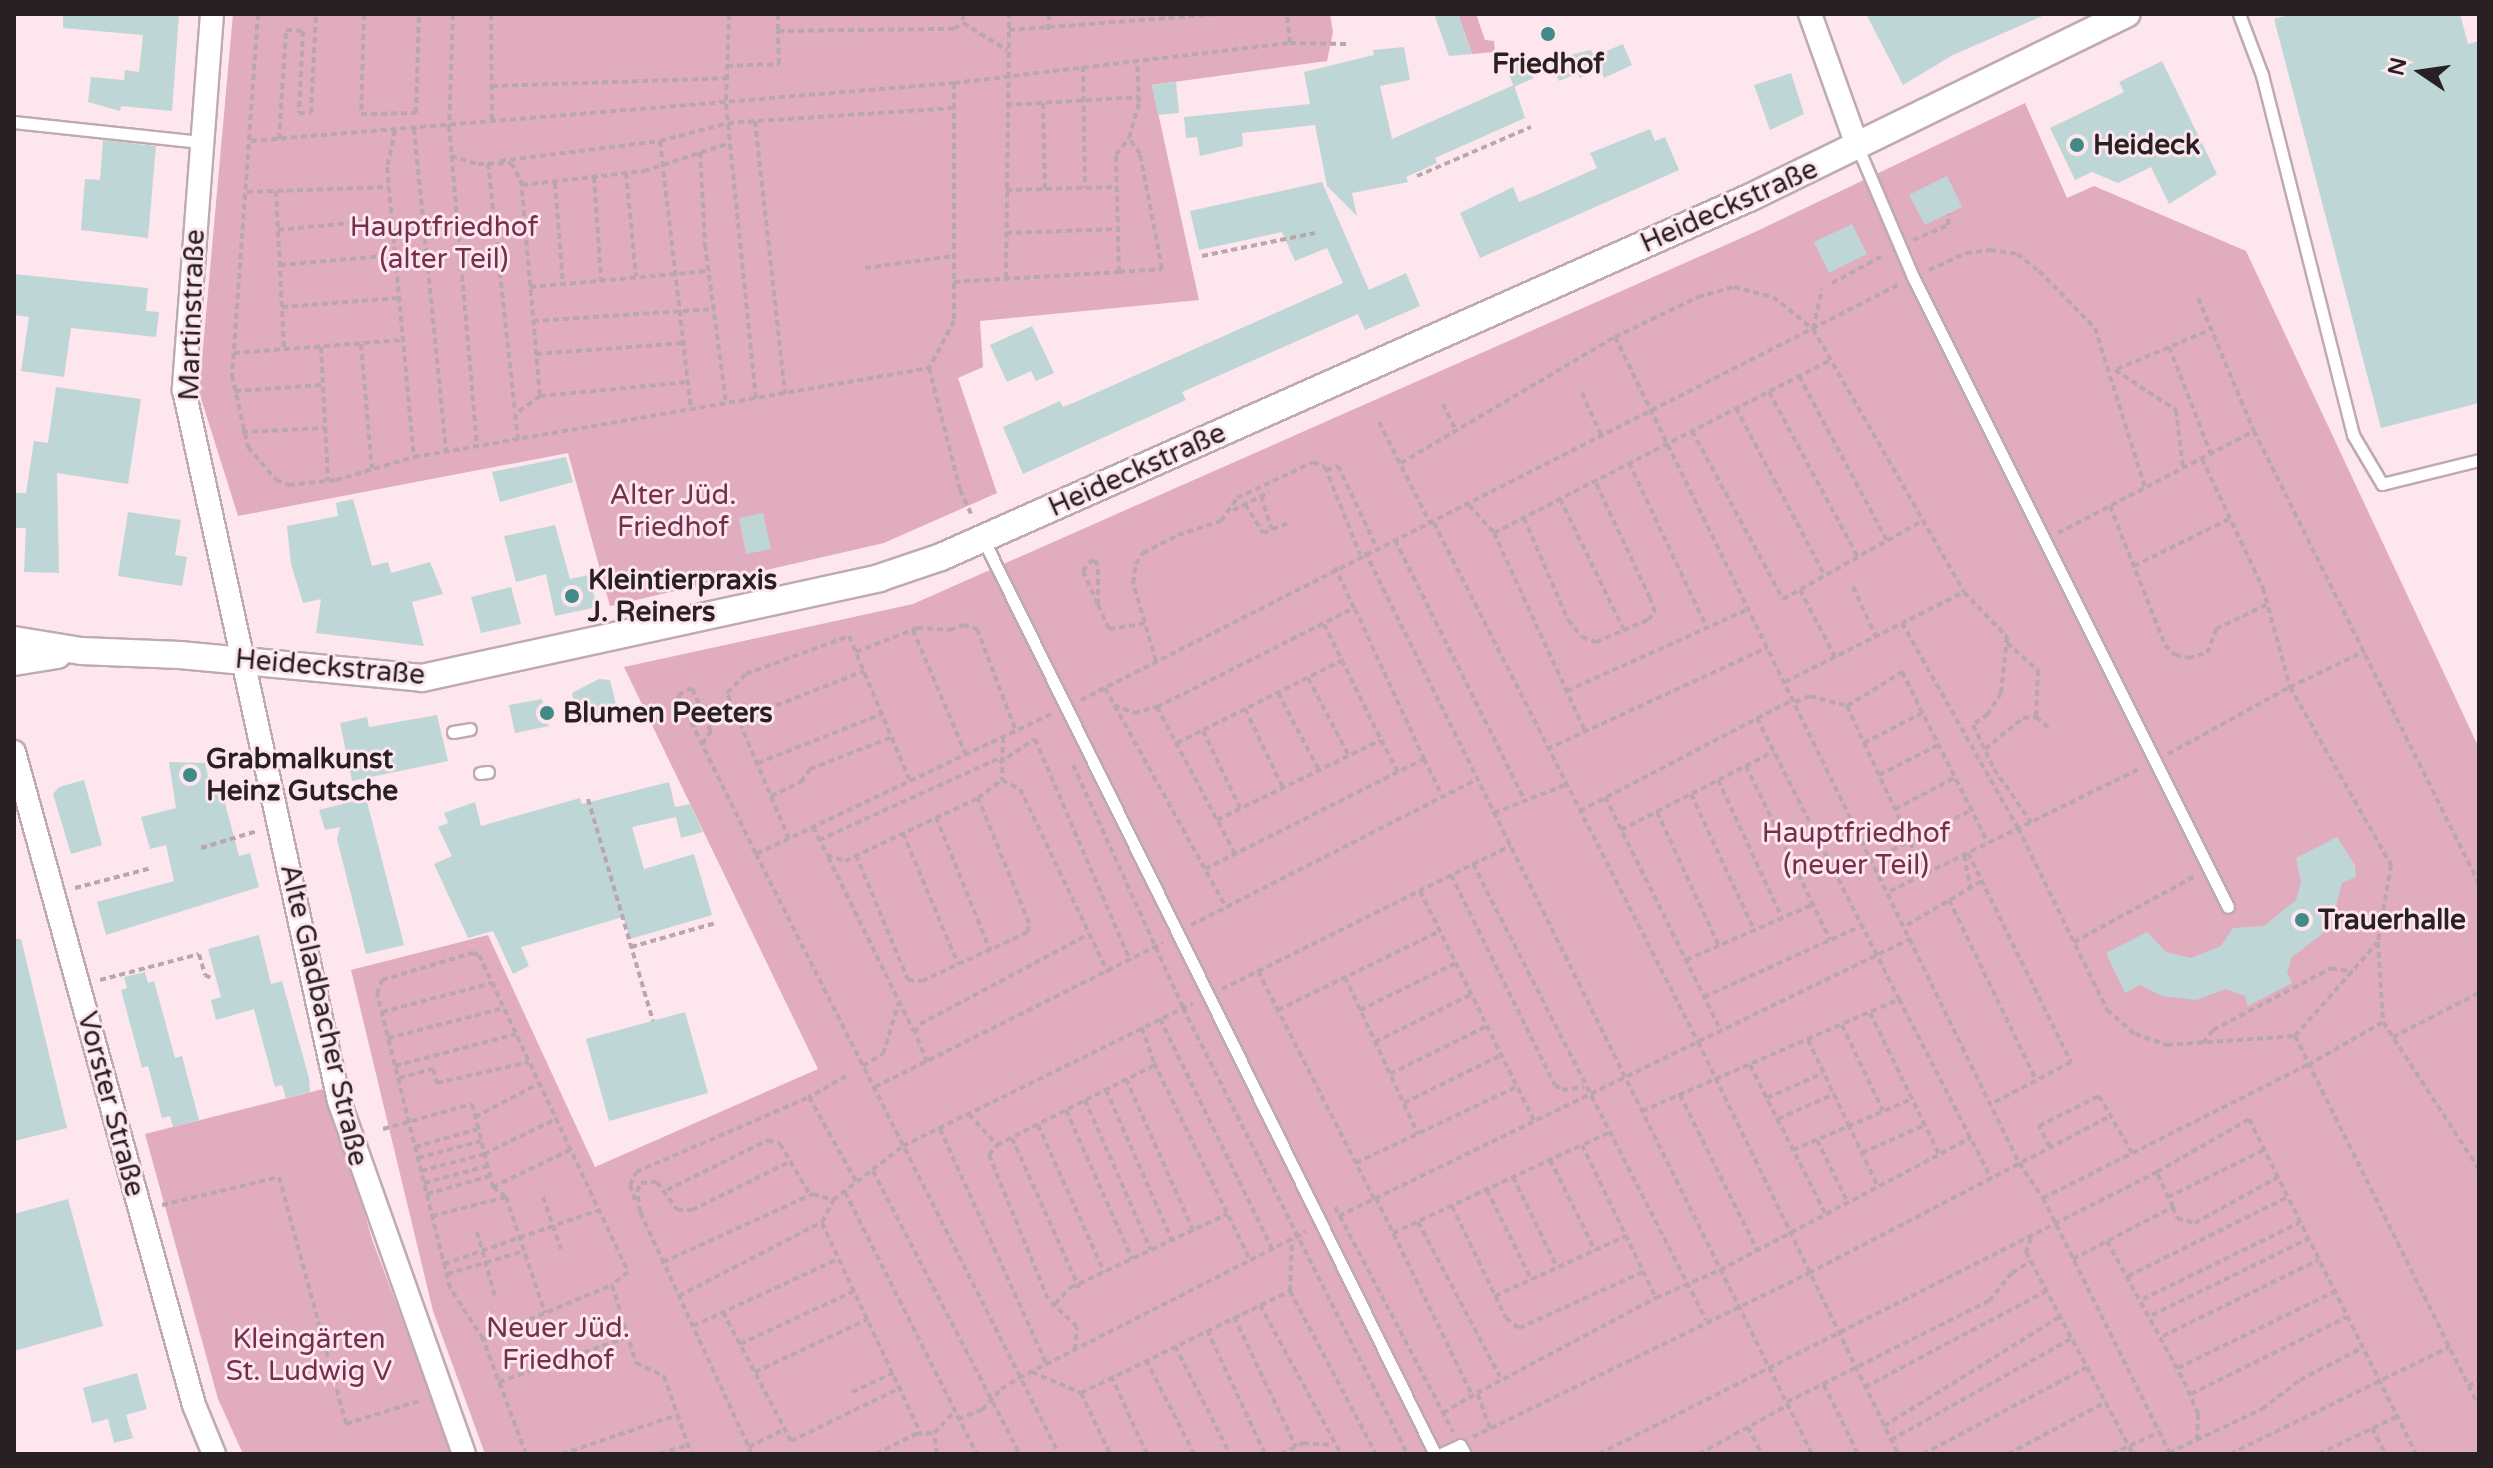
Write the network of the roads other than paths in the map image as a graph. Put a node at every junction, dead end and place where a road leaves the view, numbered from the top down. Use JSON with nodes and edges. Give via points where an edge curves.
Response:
{"nodes":[{"id":1,"x":212,"y":14,"type":"edge"},
{"id":2,"x":1810,"y":14,"type":"edge"},
{"id":3,"x":2127,"y":14,"type":"edge"},
{"id":4,"x":2239,"y":14,"type":"edge"},
{"id":5,"x":14,"y":122,"type":"edge"},
{"id":6,"x":200,"y":142,"type":"junction"},
{"id":7,"x":1858,"y":148,"type":"junction"},
{"id":8,"x":2479,"y":460,"type":"edge"},
{"id":9,"x":982,"y":539,"type":"junction"},
{"id":10,"x":14,"y":640,"type":"edge"},
{"id":11,"x":81,"y":651,"type":"junction"},
{"id":12,"x":241,"y":660,"type":"junction"},
{"id":13,"x":14,"y":662,"type":"edge"},
{"id":14,"x":470,"y":729,"type":"dead end"},
{"id":15,"x":453,"y":732,"type":"dead end"},
{"id":16,"x":14,"y":752,"type":"edge"},
{"id":17,"x":2228,"y":907,"type":"dead end"},
{"id":18,"x":1462,"y":1449,"type":"edge"},
{"id":19,"x":214,"y":1454,"type":"edge"},
{"id":20,"x":464,"y":1454,"type":"edge"},
{"id":21,"x":1438,"y":1454,"type":"edge"}],
"edges":[{"from":1,"to":6,"type":"street","name":"Martinstraße"},
{"from":2,"to":7,"type":"street"},
{"from":3,"to":7,"type":"street","name":"Heideckstraße"},
{"from":4,"to":8,"type":"lane","via":[[2262,75],[2353,435],[2382,484]]},
{"from":5,"to":6,"type":"lane"},
{"from":6,"to":12,"type":"street","name":"Martinstraße","via":[[184,390]]},
{"from":7,"to":9,"type":"street","name":"Heideckstraße"},
{"from":7,"to":17,"type":"lane","via":[[1913,277]]},
{"from":9,"to":12,"type":"street","name":"Heideckstraße","via":[[879,578],[436,676],[390,677]]},
{"from":9,"to":21,"type":"lane","via":[[1174,934]]},
{"from":10,"to":11,"type":"street"},
{"from":11,"to":12,"type":"street","name":"Heideckstraße"},
{"from":11,"to":13,"type":"street"},
{"from":12,"to":20,"type":"street","name":"Alte Gladbacher Straße","via":[[339,1101]]},
{"from":14,"to":15,"type":"lane"},
{"from":16,"to":19,"type":"street","name":"Vorster Straße","via":[[194,1405]]},
{"from":18,"to":21,"type":"lane"}]}
